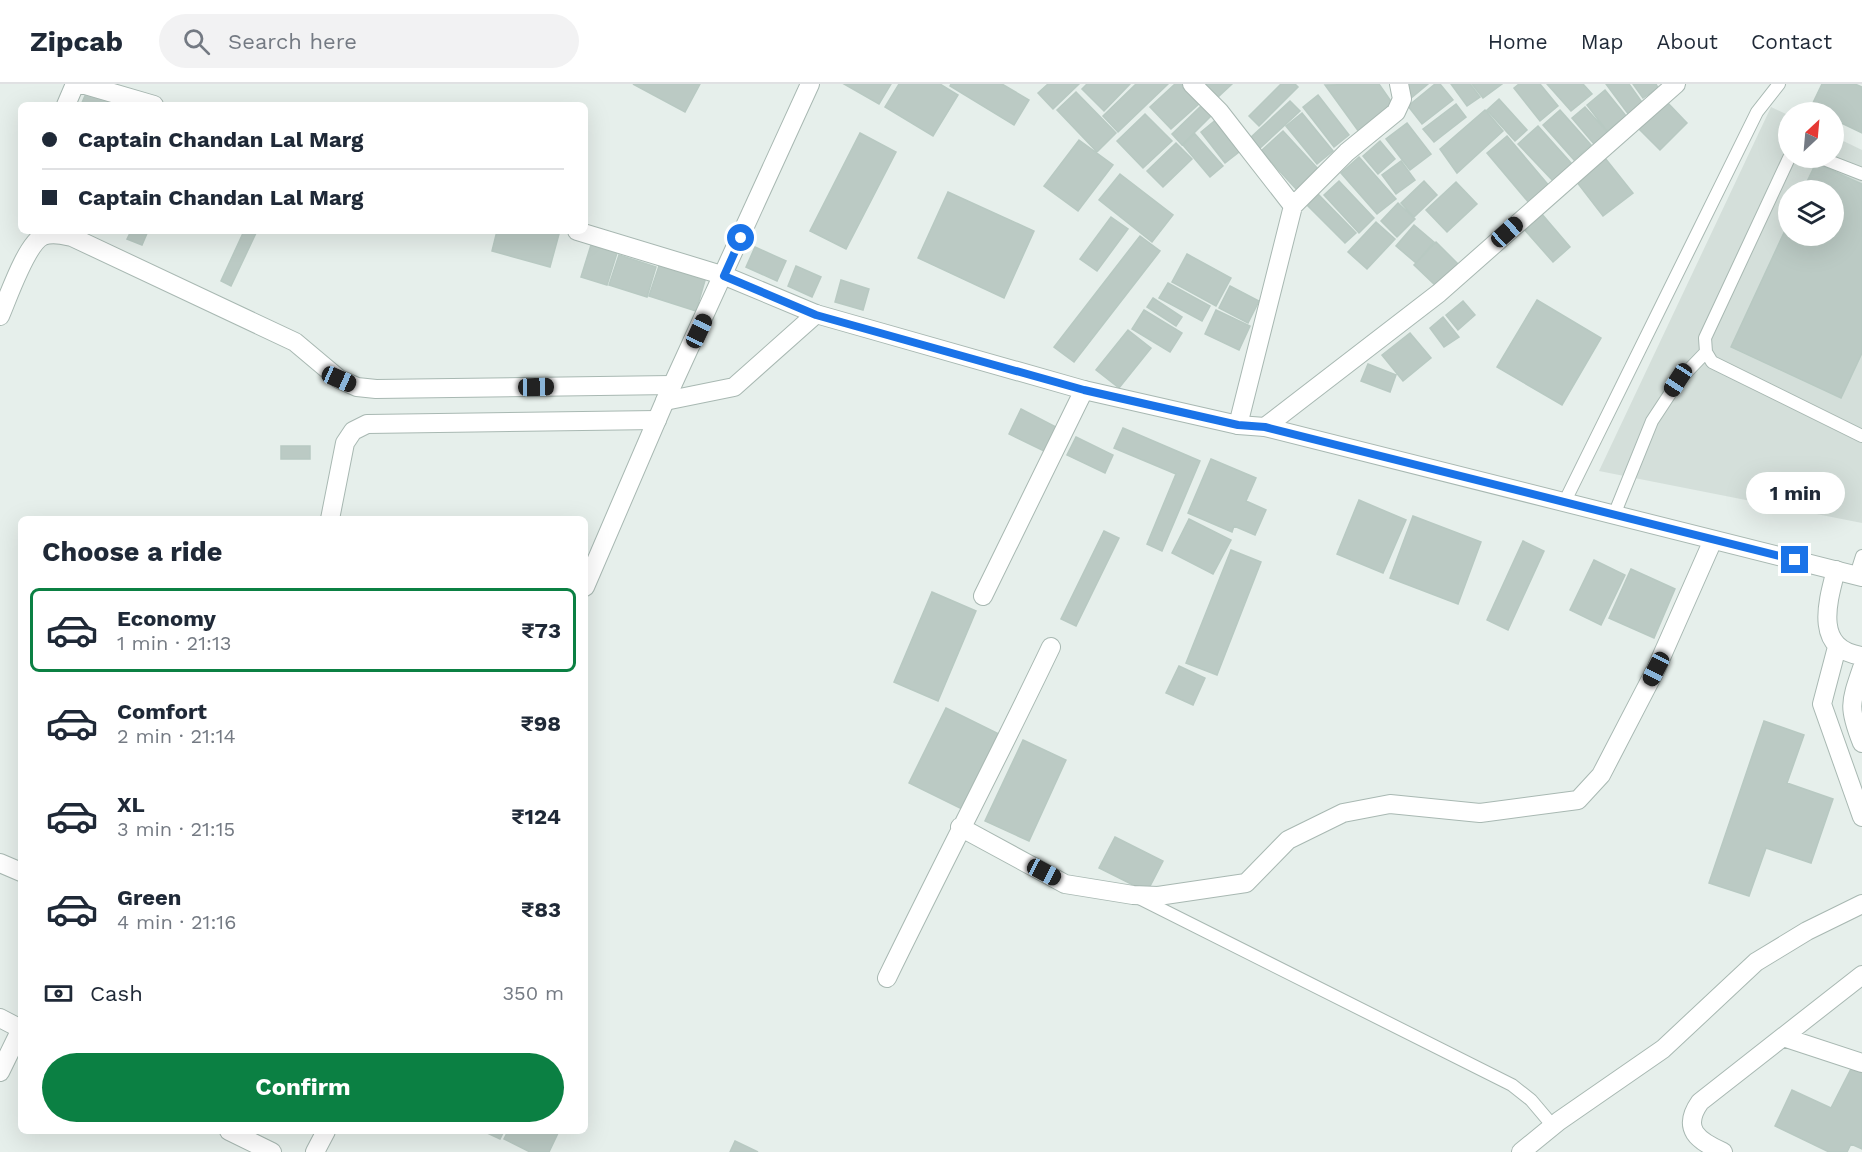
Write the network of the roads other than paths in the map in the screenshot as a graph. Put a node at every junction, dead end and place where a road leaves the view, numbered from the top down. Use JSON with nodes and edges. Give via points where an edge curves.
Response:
{"nodes":[{"id":1,"x":75,"y":84,"type":"edge"},
{"id":2,"x":82,"y":84,"type":"edge"},
{"id":3,"x":810,"y":84,"type":"edge"},
{"id":4,"x":1192,"y":84,"type":"edge"},
{"id":5,"x":1399,"y":84,"type":"edge"},
{"id":6,"x":1676,"y":84,"type":"edge"},
{"id":7,"x":1779,"y":84,"type":"edge"},
{"id":8,"x":67,"y":102,"type":"edge"},
{"id":9,"x":144,"y":102,"type":"edge"},
{"id":10,"x":1844,"y":167,"type":"edge"},
{"id":11,"x":1785,"y":168,"type":"edge"},
{"id":12,"x":1862,"y":174,"type":"edge"},
{"id":13,"x":1293,"y":206,"type":"junction"},
{"id":14,"x":587,"y":234,"type":"edge"},
{"id":15,"x":724,"y":276,"type":"junction"},
{"id":16,"x":816,"y":315,"type":"junction"},
{"id":17,"x":0,"y":316,"type":"edge"},
{"id":18,"x":1706,"y":352,"type":"junction"},
{"id":19,"x":1084,"y":390,"type":"junction"},
{"id":20,"x":669,"y":393,"type":"junction"},
{"id":21,"x":657,"y":420,"type":"junction"},
{"id":22,"x":1238,"y":425,"type":"junction"},
{"id":23,"x":1265,"y":427,"type":"junction"},
{"id":24,"x":1862,"y":436,"type":"edge"},
{"id":25,"x":1564,"y":503,"type":"junction"},
{"id":26,"x":1614,"y":515,"type":"junction"},
{"id":27,"x":331,"y":516,"type":"edge"},
{"id":28,"x":1713,"y":540,"type":"junction"},
{"id":29,"x":1862,"y":556,"type":"edge"},
{"id":30,"x":1836,"y":570,"type":"junction"},
{"id":31,"x":1859,"y":576,"type":"edge"},
{"id":32,"x":588,"y":580,"type":"edge"},
{"id":33,"x":983,"y":596,"type":"dead end"},
{"id":34,"x":1051,"y":647,"type":"dead end"},
{"id":35,"x":1837,"y":647,"type":"junction"},
{"id":36,"x":1862,"y":656,"type":"edge"},
{"id":37,"x":1862,"y":668,"type":"edge"},
{"id":38,"x":1862,"y":743,"type":"edge"},
{"id":39,"x":1862,"y":817,"type":"edge"},
{"id":40,"x":960,"y":827,"type":"junction"},
{"id":41,"x":0,"y":863,"type":"edge"},
{"id":42,"x":18,"y":871,"type":"edge"},
{"id":43,"x":1133,"y":895,"type":"junction"},
{"id":44,"x":1862,"y":904,"type":"edge"},
{"id":45,"x":1862,"y":975,"type":"edge"},
{"id":46,"x":887,"y":978,"type":"dead end"},
{"id":47,"x":0,"y":1018,"type":"edge"},
{"id":48,"x":18,"y":1027,"type":"edge"},
{"id":49,"x":18,"y":1035,"type":"edge"},
{"id":50,"x":1783,"y":1037,"type":"junction"},
{"id":51,"x":1862,"y":1063,"type":"edge"},
{"id":52,"x":0,"y":1072,"type":"edge"},
{"id":53,"x":1553,"y":1126,"type":"junction"},
{"id":54,"x":235,"y":1134,"type":"edge"},
{"id":55,"x":324,"y":1134,"type":"edge"},
{"id":56,"x":272,"y":1152,"type":"edge"},
{"id":57,"x":315,"y":1152,"type":"edge"},
{"id":58,"x":1521,"y":1152,"type":"edge"},
{"id":59,"x":1723,"y":1152,"type":"edge"}],
"edges":[{"from":1,"to":8,"type":"street"},
{"from":2,"to":9,"type":"street"},
{"from":3,"to":15,"type":"street"},
{"from":4,"to":13,"type":"street","via":[[1219,111]]},
{"from":5,"to":13,"type":"street","via":[[1402,99],[1396,112],[1347,152]]},
{"from":6,"to":23,"type":"street","via":[[1439,293]]},
{"from":7,"to":25,"type":"lane","via":[[1756,112]]},
{"from":10,"to":12,"type":"lane"},
{"from":11,"to":18,"type":"lane","via":[[1705,338]]},
{"from":13,"to":22,"type":"street"},
{"from":14,"to":15,"type":"street"},
{"from":15,"to":16,"type":"street"},
{"from":15,"to":20,"type":"street"},
{"from":16,"to":19,"type":"street"},
{"from":16,"to":20,"type":"street","via":[[734,387]]},
{"from":17,"to":20,"type":"street","via":[[30,249],[42,237],[58,234],[72,237],[295,342],[339,379],[357,387]]},
{"from":18,"to":24,"type":"lane","via":[[1720,367]]},
{"from":18,"to":26,"type":"lane","via":[[1678,380],[1652,421]]},
{"from":19,"to":22,"type":"street"},
{"from":19,"to":33,"type":"street"},
{"from":20,"to":21,"type":"street"},
{"from":21,"to":27,"type":"street","via":[[367,424],[353,431],[345,443]]},
{"from":21,"to":32,"type":"street"},
{"from":22,"to":23,"type":"street"},
{"from":23,"to":25,"type":"street"},
{"from":25,"to":26,"type":"street"},
{"from":26,"to":28,"type":"street"},
{"from":28,"to":30,"type":"street"},
{"from":28,"to":43,"type":"street","via":[[1656,669],[1601,776],[1578,800],[1480,813],[1390,804],[1343,813],[1288,840],[1246,883],[1158,896]]},
{"from":29,"to":31,"type":"lane"},
{"from":30,"to":31,"type":"street"},
{"from":30,"to":35,"type":"street","via":[[1827,622]]},
{"from":34,"to":40,"type":"street","via":[[1004,748]]},
{"from":35,"to":36,"type":"street"},
{"from":35,"to":39,"type":"street","via":[[1822,704]]},
{"from":37,"to":38,"type":"street","via":[[1851,705]]},
{"from":40,"to":43,"type":"street","via":[[1065,884]]},
{"from":40,"to":46,"type":"street"},
{"from":41,"to":42,"type":"street"},
{"from":43,"to":53,"type":"lane","via":[[1512,1085]]},
{"from":44,"to":53,"type":"street","via":[[1756,962],[1663,1049]]},
{"from":45,"to":50,"type":"street"},
{"from":47,"to":48,"type":"street"},
{"from":49,"to":52,"type":"street"},
{"from":50,"to":51,"type":"street"},
{"from":50,"to":59,"type":"street","via":[[1700,1102],[1693,1113],[1694,1132],[1699,1139]]},
{"from":53,"to":58,"type":"street"},
{"from":54,"to":56,"type":"street"},
{"from":55,"to":57,"type":"street"}]}
